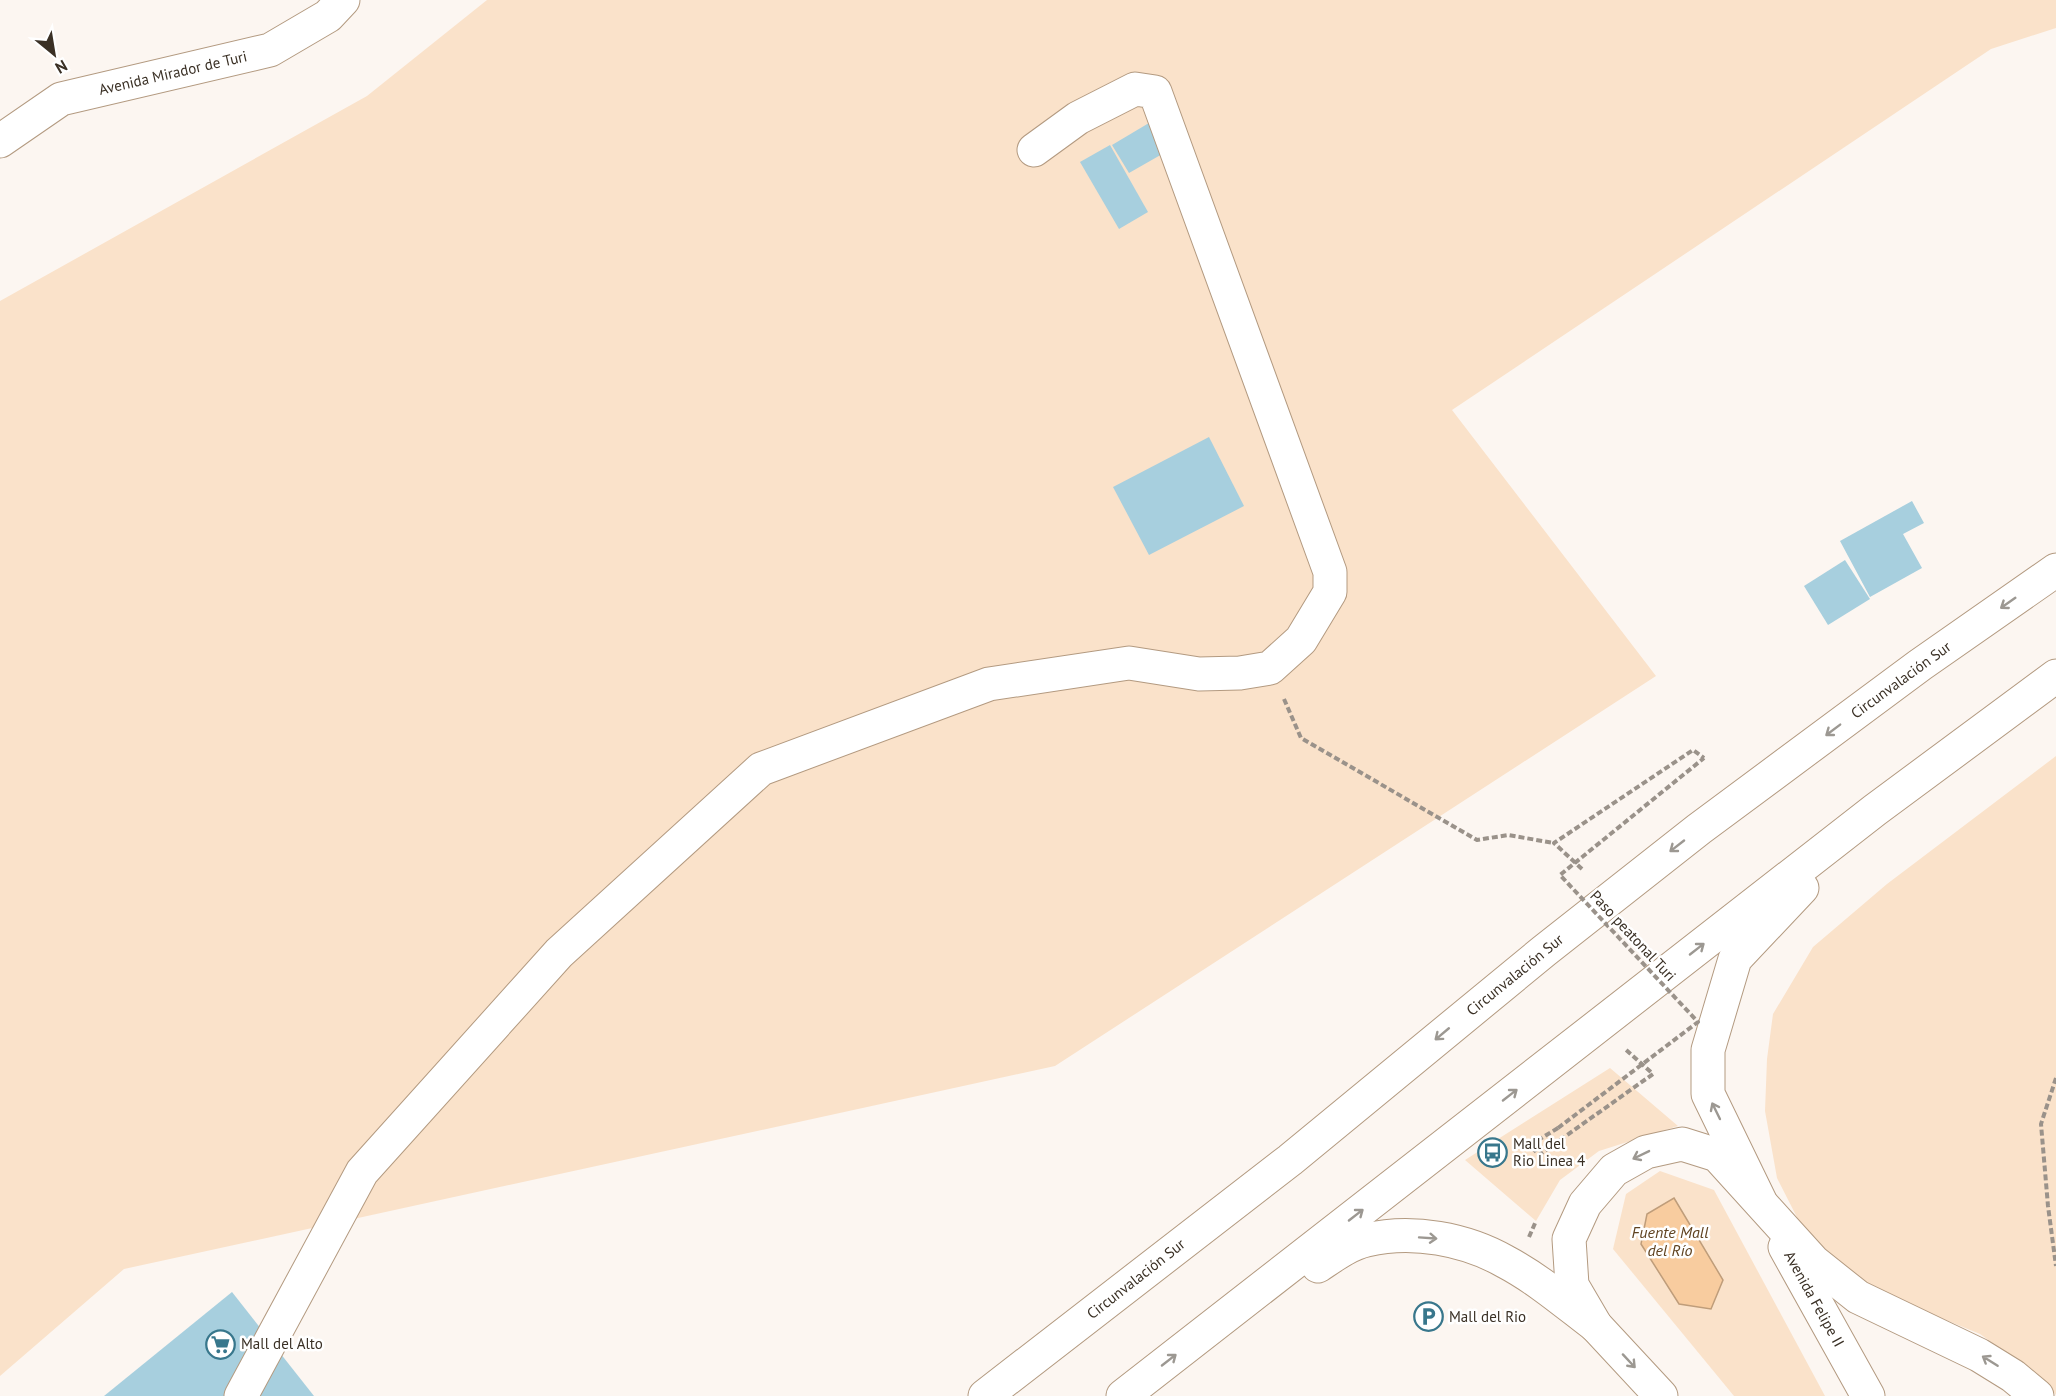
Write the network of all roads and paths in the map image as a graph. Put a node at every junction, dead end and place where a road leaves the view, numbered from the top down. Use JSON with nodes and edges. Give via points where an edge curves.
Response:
{"nodes":[{"id":1,"x":343,"y":0,"type":"edge"},
{"id":2,"x":0,"y":141,"type":"edge"},
{"id":3,"x":1034,"y":150,"type":"dead end"},
{"id":4,"x":2056,"y":570,"type":"edge"},
{"id":5,"x":1270,"y":668,"type":"junction"},
{"id":6,"x":2056,"y":676,"type":"edge"},
{"id":7,"x":1875,"y":810,"type":"junction"},
{"id":8,"x":1554,"y":843,"type":"junction"},
{"id":9,"x":1582,"y":869,"type":"dead end"},
{"id":10,"x":1599,"y":1025,"type":"junction"},
{"id":11,"x":2056,"y":1078,"type":"edge"},
{"id":12,"x":1760,"y":1201,"type":"junction"},
{"id":13,"x":2056,"y":1266,"type":"edge"},
{"id":14,"x":1596,"y":1326,"type":"junction"},
{"id":15,"x":1206,"y":1332,"type":"junction"},
{"id":16,"x":241,"y":1396,"type":"edge"},
{"id":17,"x":985,"y":1396,"type":"edge"},
{"id":18,"x":1123,"y":1396,"type":"edge"},
{"id":19,"x":1661,"y":1396,"type":"edge"},
{"id":20,"x":1868,"y":1396,"type":"edge"},
{"id":21,"x":2037,"y":1396,"type":"edge"}],
"edges":[{"from":1,"to":2,"type":"main road","name":"Avenida Mirador de Turi","via":[[328,16],[270,50],[61,99]]},
{"from":3,"to":5,"type":"main road","via":[[1078,118],[1135,89],[1155,92],[1330,572],[1330,592],[1301,640]]},
{"from":4,"to":17,"type":"main road","name":"Circunvalación Sur","one_way":true,"via":[[1699,829],[1290,1160]]},
{"from":5,"to":8,"type":"path","via":[[1301,738],[1477,840],[1508,835]]},
{"from":5,"to":16,"type":"main road","via":[[1199,674],[1129,663],[990,684],[761,769],[559,953],[362,1172]]},
{"from":6,"to":7,"type":"main road"},
{"from":10,"to":7,"type":"main road","one_way":true},
{"from":12,"to":7,"type":"main road","one_way":true,"via":[[1708,1094],[1711,1038],[1735,959]]},
{"from":8,"to":9,"type":"path"},
{"from":8,"to":10,"type":"path","name":"Paso peatonal Turi","bridge":true,"via":[[1693,750],[1704,758],[1560,875],[1698,1022],[1558,1128],[1530,1145],[1539,1155],[1653,1074]]},
{"from":15,"to":10,"type":"main road","one_way":true},
{"from":11,"to":13,"type":"path","via":[[2041,1124]]},
{"from":12,"to":14,"type":"main road","one_way":true,"via":[[1717,1155],[1682,1143],[1646,1152],[1614,1170],[1586,1204],[1569,1239],[1572,1285]]},
{"from":12,"to":20,"type":"main road","name":"Avenida Felipe II"},
{"from":21,"to":12,"type":"main road","one_way":true,"via":[[1979,1354],[1858,1297],[1814,1263]]},
{"from":15,"to":14,"type":"main road","one_way":true,"via":[[1342,1250],[1366,1240],[1431,1237],[1478,1249],[1506,1262]]},
{"from":14,"to":19,"type":"main road","one_way":true},
{"from":18,"to":15,"type":"main road","one_way":true}]}
